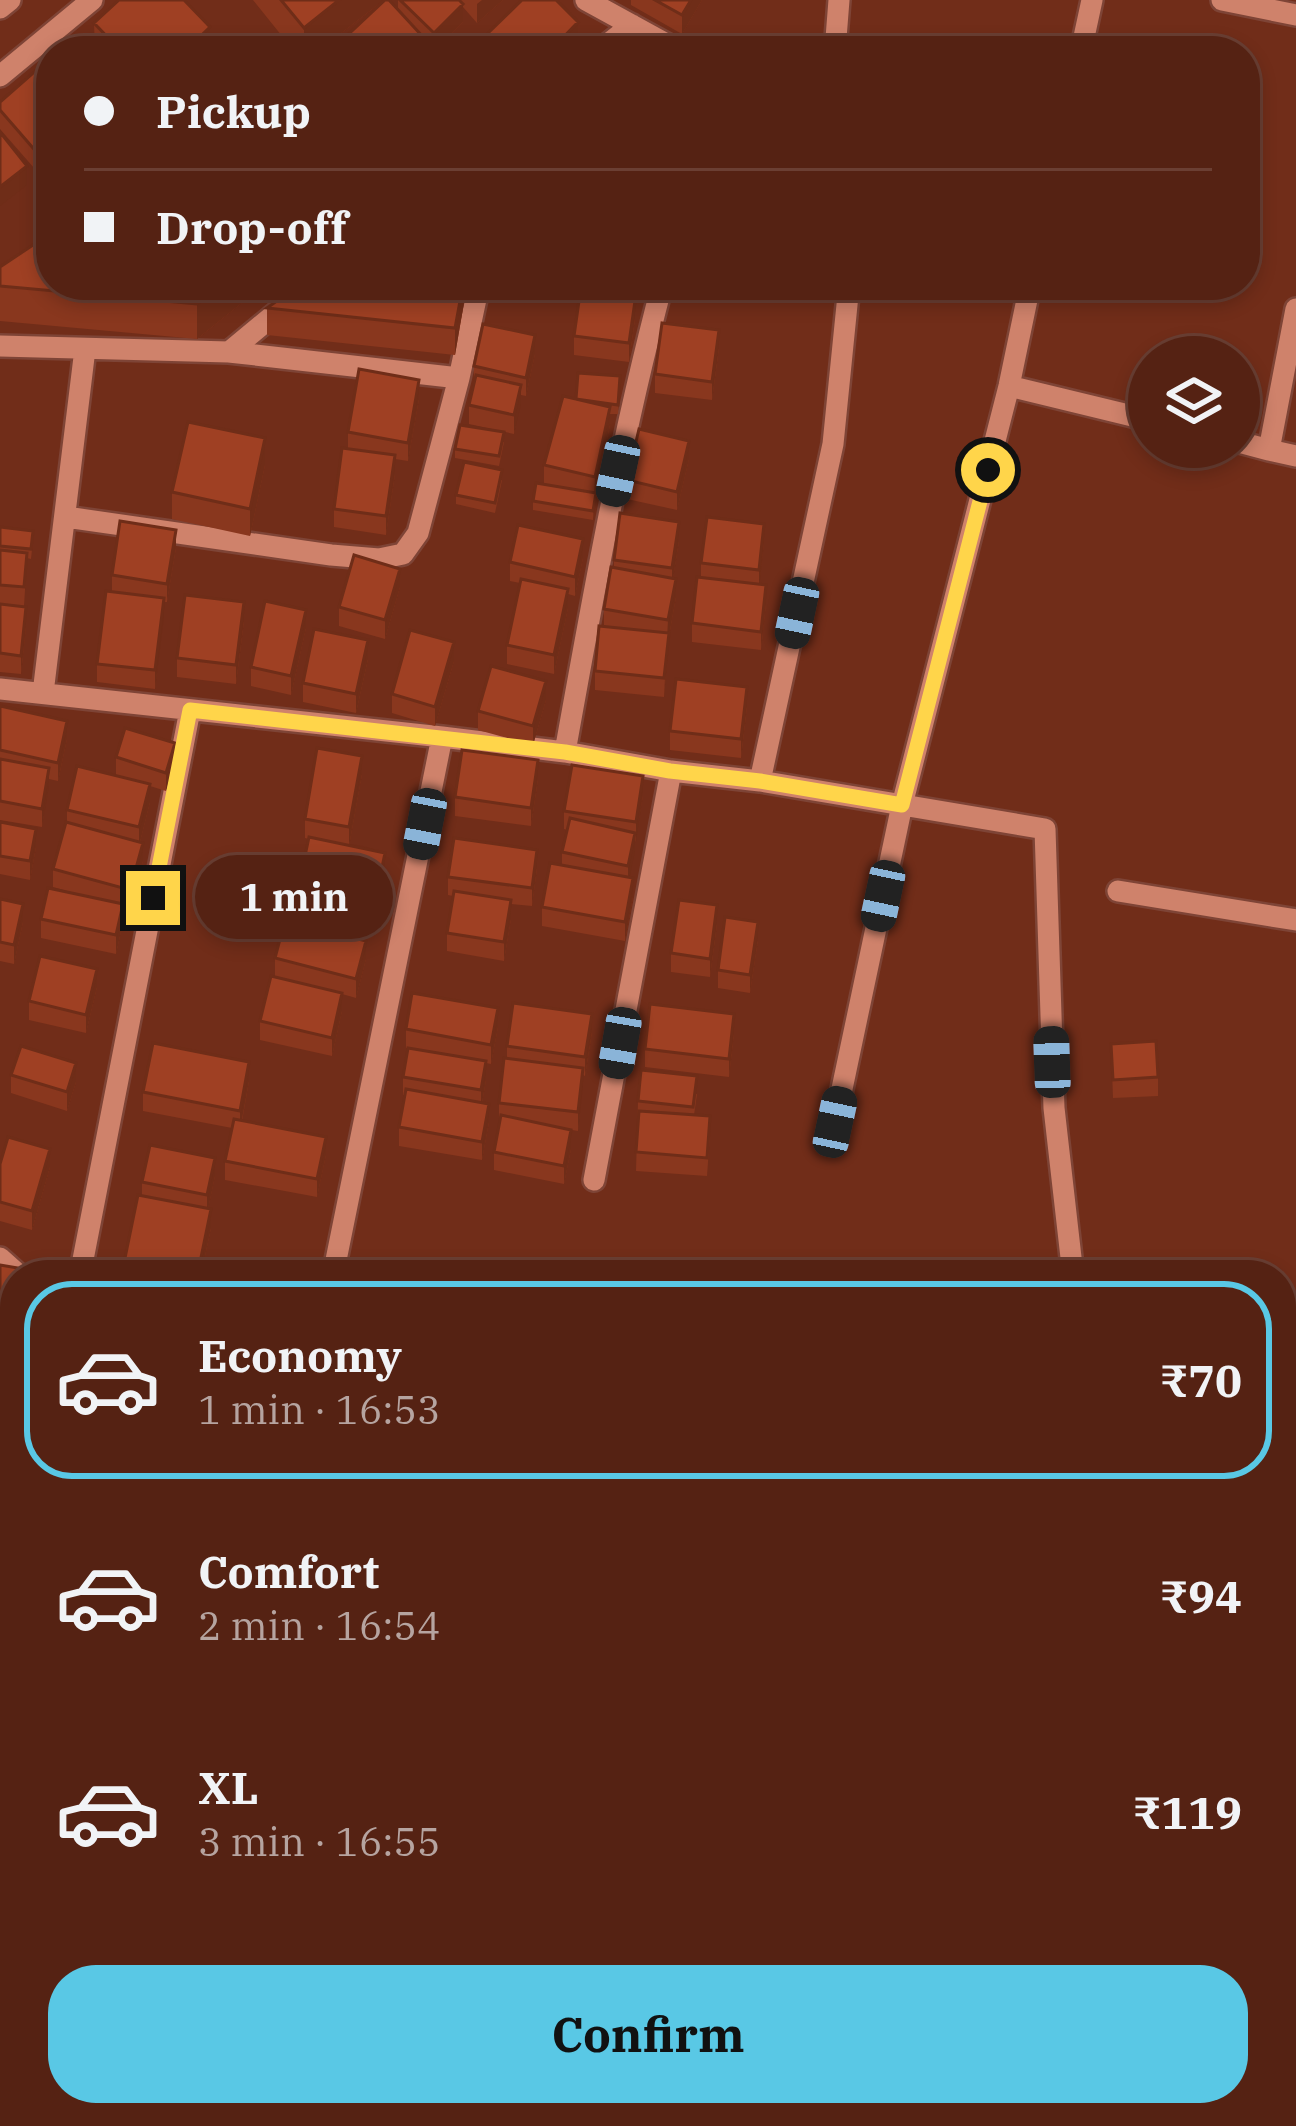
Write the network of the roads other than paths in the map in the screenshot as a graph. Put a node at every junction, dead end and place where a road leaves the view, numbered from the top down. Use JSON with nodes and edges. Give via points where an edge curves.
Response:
{"nodes":[{"id":1,"x":10,"y":0,"type":"edge"},
{"id":2,"x":92,"y":0,"type":"edge"},
{"id":3,"x":586,"y":0,"type":"edge"},
{"id":4,"x":838,"y":0,"type":"edge"},
{"id":5,"x":1092,"y":0,"type":"edge"},
{"id":6,"x":1222,"y":0,"type":"edge"},
{"id":7,"x":0,"y":8,"type":"edge"},
{"id":8,"x":1296,"y":15,"type":"edge"},
{"id":9,"x":632,"y":25,"type":"junction"},
{"id":10,"x":48,"y":36,"type":"edge"},
{"id":11,"x":618,"y":36,"type":"edge"},
{"id":12,"x":652,"y":36,"type":"edge"},
{"id":13,"x":837,"y":36,"type":"edge"},
{"id":14,"x":1084,"y":36,"type":"edge"},
{"id":15,"x":36,"y":46,"type":"edge"},
{"id":16,"x":0,"y":76,"type":"edge"},
{"id":17,"x":292,"y":300,"type":"edge"},
{"id":18,"x":476,"y":300,"type":"edge"},
{"id":19,"x":658,"y":300,"type":"edge"},
{"id":20,"x":847,"y":300,"type":"edge"},
{"id":21,"x":1027,"y":300,"type":"edge"},
{"id":22,"x":1296,"y":309,"type":"edge"},
{"id":23,"x":0,"y":346,"type":"edge"},
{"id":24,"x":86,"y":349,"type":"junction"},
{"id":25,"x":229,"y":352,"type":"junction"},
{"id":26,"x":459,"y":378,"type":"junction"},
{"id":27,"x":1010,"y":386,"type":"junction"},
{"id":28,"x":1128,"y":415,"type":"edge"},
{"id":29,"x":1260,"y":448,"type":"edge"},
{"id":30,"x":1269,"y":450,"type":"junction"},
{"id":31,"x":1296,"y":456,"type":"edge"},
{"id":32,"x":66,"y":517,"type":"junction"},
{"id":33,"x":0,"y":688,"type":"edge"},
{"id":34,"x":43,"y":693,"type":"junction"},
{"id":35,"x":190,"y":710,"type":"junction"},
{"id":36,"x":442,"y":737,"type":"junction"},
{"id":37,"x":565,"y":752,"type":"junction"},
{"id":38,"x":670,"y":771,"type":"junction"},
{"id":39,"x":760,"y":781,"type":"junction"},
{"id":40,"x":902,"y":805,"type":"junction"},
{"id":41,"x":1118,"y":891,"type":"dead end"},
{"id":42,"x":1296,"y":920,"type":"edge"},
{"id":43,"x":835,"y":1122,"type":"dead end"},
{"id":44,"x":594,"y":1180,"type":"dead end"},
{"id":45,"x":83,"y":1260,"type":"edge"},
{"id":46,"x":336,"y":1260,"type":"edge"},
{"id":47,"x":1071,"y":1260,"type":"edge"}],
"edges":[{"from":1,"to":7,"type":"street"},
{"from":2,"to":10,"type":"street"},
{"from":3,"to":9,"type":"street"},
{"from":4,"to":13,"type":"street"},
{"from":5,"to":14,"type":"street"},
{"from":6,"to":8,"type":"street"},
{"from":9,"to":11,"type":"street"},
{"from":9,"to":12,"type":"street"},
{"from":15,"to":16,"type":"street"},
{"from":17,"to":25,"type":"street"},
{"from":18,"to":26,"type":"street"},
{"from":19,"to":37,"type":"street"},
{"from":20,"to":39,"type":"street","via":[[833,443]]},
{"from":21,"to":27,"type":"street"},
{"from":22,"to":30,"type":"street"},
{"from":23,"to":24,"type":"street"},
{"from":24,"to":25,"type":"street"},
{"from":24,"to":32,"type":"street"},
{"from":25,"to":26,"type":"street"},
{"from":26,"to":32,"type":"street","via":[[418,533],[403,554],[331,555]]},
{"from":27,"to":28,"type":"street"},
{"from":27,"to":40,"type":"street"},
{"from":29,"to":30,"type":"street"},
{"from":30,"to":31,"type":"street"},
{"from":32,"to":34,"type":"street"},
{"from":33,"to":34,"type":"street"},
{"from":34,"to":35,"type":"street"},
{"from":35,"to":36,"type":"street"},
{"from":35,"to":45,"type":"street"},
{"from":36,"to":37,"type":"street"},
{"from":36,"to":46,"type":"street"},
{"from":37,"to":38,"type":"street"},
{"from":38,"to":39,"type":"street"},
{"from":38,"to":44,"type":"street"},
{"from":39,"to":40,"type":"street"},
{"from":40,"to":43,"type":"street"},
{"from":40,"to":47,"type":"street","via":[[1045,829],[1054,1108]]},
{"from":41,"to":42,"type":"street"}]}
